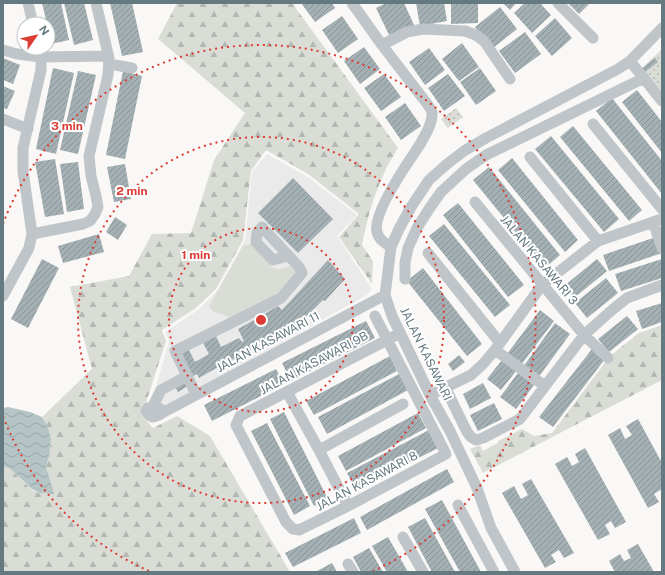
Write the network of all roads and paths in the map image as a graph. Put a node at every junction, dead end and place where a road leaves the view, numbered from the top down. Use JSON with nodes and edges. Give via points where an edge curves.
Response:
{"nodes":[{"id":1,"x":28,"y":3,"type":"edge"},
{"id":2,"x":96,"y":3,"type":"edge"},
{"id":3,"x":352,"y":3,"type":"edge"},
{"id":4,"x":558,"y":3,"type":"edge"},
{"id":5,"x":31,"y":16,"type":"edge"},
{"id":6,"x":662,"y":28,"type":"edge"},
{"id":7,"x":593,"y":38,"type":"dead end"},
{"id":8,"x":382,"y":45,"type":"junction"},
{"id":9,"x":3,"y":50,"type":"edge"},
{"id":10,"x":16,"y":54,"type":"edge"},
{"id":11,"x":56,"y":55,"type":"edge"},
{"id":12,"x":40,"y":56,"type":"edge"},
{"id":13,"x":109,"y":60,"type":"junction"},
{"id":14,"x":630,"y":60,"type":"junction"},
{"id":15,"x":132,"y":68,"type":"dead end"},
{"id":16,"x":644,"y":78,"type":"junction"},
{"id":17,"x":510,"y":79,"type":"dead end"},
{"id":18,"x":662,"y":100,"type":"edge"},
{"id":19,"x":3,"y":120,"type":"edge"},
{"id":20,"x":593,"y":124,"type":"dead end"},
{"id":21,"x":28,"y":129,"type":"junction"},
{"id":22,"x":530,"y":157,"type":"dead end"},
{"id":23,"x":475,"y":202,"type":"dead end"},
{"id":24,"x":662,"y":209,"type":"edge"},
{"id":25,"x":658,"y":221,"type":"edge"},
{"id":26,"x":32,"y":234,"type":"junction"},
{"id":27,"x":598,"y":241,"type":"junction"},
{"id":28,"x":391,"y":247,"type":"junction"},
{"id":29,"x":662,"y":248,"type":"edge"},
{"id":30,"x":428,"y":253,"type":"dead end"},
{"id":31,"x":288,"y":256,"type":"dead end"},
{"id":32,"x":404,"y":280,"type":"dead end"},
{"id":33,"x":542,"y":285,"type":"junction"},
{"id":34,"x":662,"y":286,"type":"edge"},
{"id":35,"x":385,"y":295,"type":"junction"},
{"id":36,"x":3,"y":296,"type":"edge"},
{"id":37,"x":375,"y":316,"type":"dead end"},
{"id":38,"x":400,"y":333,"type":"junction"},
{"id":39,"x":584,"y":335,"type":"junction"},
{"id":40,"x":387,"y":340,"type":"junction"},
{"id":41,"x":498,"y":347,"type":"junction"},
{"id":42,"x":608,"y":358,"type":"dead end"},
{"id":43,"x":187,"y":376,"type":"junction"},
{"id":44,"x":545,"y":386,"type":"junction"},
{"id":45,"x":445,"y":388,"type":"junction"},
{"id":46,"x":287,"y":392,"type":"junction"},
{"id":47,"x":196,"y":394,"type":"junction"},
{"id":48,"x":430,"y":394,"type":"junction"},
{"id":49,"x":403,"y":404,"type":"dead end"},
{"id":50,"x":319,"y":450,"type":"junction"},
{"id":51,"x":458,"y":505,"type":"dead end"},
{"id":52,"x":348,"y":506,"type":"junction"},
{"id":53,"x":299,"y":530,"type":"joint"},
{"id":54,"x":403,"y":537,"type":"dead end"},
{"id":55,"x":423,"y":572,"type":"edge"},
{"id":56,"x":494,"y":572,"type":"edge"},
{"id":57,"x":515,"y":572,"type":"edge"}],
"edges":[{"from":1,"to":5,"type":"street"},
{"from":2,"to":13,"type":"street"},
{"from":3,"to":8,"type":"street"},
{"from":4,"to":7,"type":"street"},
{"from":6,"to":14,"type":"street","name":"JALAN KASAWARI"},
{"from":8,"to":17,"type":"street","via":[[407,32],[423,28],[465,31],[484,41]]},
{"from":8,"to":28,"type":"street","via":[[432,112],[425,136],[401,173],[382,209],[377,225],[382,242]]},
{"from":9,"to":10,"type":"street"},
{"from":11,"to":13,"type":"street"},
{"from":12,"to":21,"type":"street","via":[[41,70]]},
{"from":13,"to":15,"type":"street"},
{"from":13,"to":26,"type":"street","via":[[108,75],[89,156],[98,207],[95,214],[90,221],[83,224]]},
{"from":14,"to":16,"type":"street"},
{"from":14,"to":28,"type":"street","name":"JALAN KASAWARI","via":[[618,69],[464,151],[429,180],[411,207]]},
{"from":16,"to":18,"type":"street"},
{"from":16,"to":32,"type":"street","via":[[486,155],[466,169],[441,192],[418,228],[408,248]]},
{"from":19,"to":21,"type":"street"},
{"from":20,"to":24,"type":"street"},
{"from":21,"to":26,"type":"street","via":[[23,159]]},
{"from":22,"to":27,"type":"street"},
{"from":23,"to":33,"type":"street","name":"JALAN KASAWARI 3"},
{"from":25,"to":27,"type":"street"},
{"from":25,"to":29,"type":"street"},
{"from":26,"to":36,"type":"street","via":[[28,248]]},
{"from":27,"to":33,"type":"street"},
{"from":28,"to":35,"type":"street","name":"JALAN KASAWARI"},
{"from":30,"to":41,"type":"street"},
{"from":31,"to":43,"type":"street","via":[[302,273],[281,298],[175,351]]},
{"from":33,"to":39,"type":"street","name":"JALAN KASAWARI 3"},
{"from":33,"to":41,"type":"street"},
{"from":34,"to":39,"type":"street","via":[[628,298]]},
{"from":35,"to":38,"type":"street","name":"JALAN KASAWARI"},
{"from":35,"to":47,"type":"street","name":"JALAN KASAWARI 11"},
{"from":37,"to":40,"type":"street"},
{"from":38,"to":40,"type":"street","name":"JALAN KASAWARI 9B"},
{"from":38,"to":48,"type":"street","name":"JALAN KASAWARI"},
{"from":39,"to":42,"type":"street","name":"JALAN KASAWARI 3"},
{"from":39,"to":44,"type":"street"},
{"from":40,"to":46,"type":"street","name":"JALAN KASAWARI 9B"},
{"from":40,"to":52,"type":"street","name":"JALAN KASAWARI 8","via":[[446,454]]},
{"from":41,"to":44,"type":"street"},
{"from":41,"to":45,"type":"street","via":[[471,375]]},
{"from":43,"to":47,"type":"street"},
{"from":43,"to":47,"type":"street","name":"JALAN KASAWARI 11","via":[[161,390],[153,406],[146,411],[153,417],[159,415]]},
{"from":44,"to":45,"type":"street","via":[[520,419],[476,440],[467,432]]},
{"from":45,"to":48,"type":"street"},
{"from":46,"to":50,"type":"street"},
{"from":46,"to":53,"type":"street","name":"JALAN KASAWARI 9B","via":[[240,416],[236,426],[286,522],[293,529]]},
{"from":48,"to":57,"type":"street","name":"JALAN KASAWARI","via":[[477,488],[491,528]]},
{"from":49,"to":50,"type":"street"},
{"from":50,"to":52,"type":"street"},
{"from":51,"to":56,"type":"street"},
{"from":52,"to":53,"type":"street","name":"JALAN KASAWARI 8"},
{"from":54,"to":55,"type":"street"}]}
